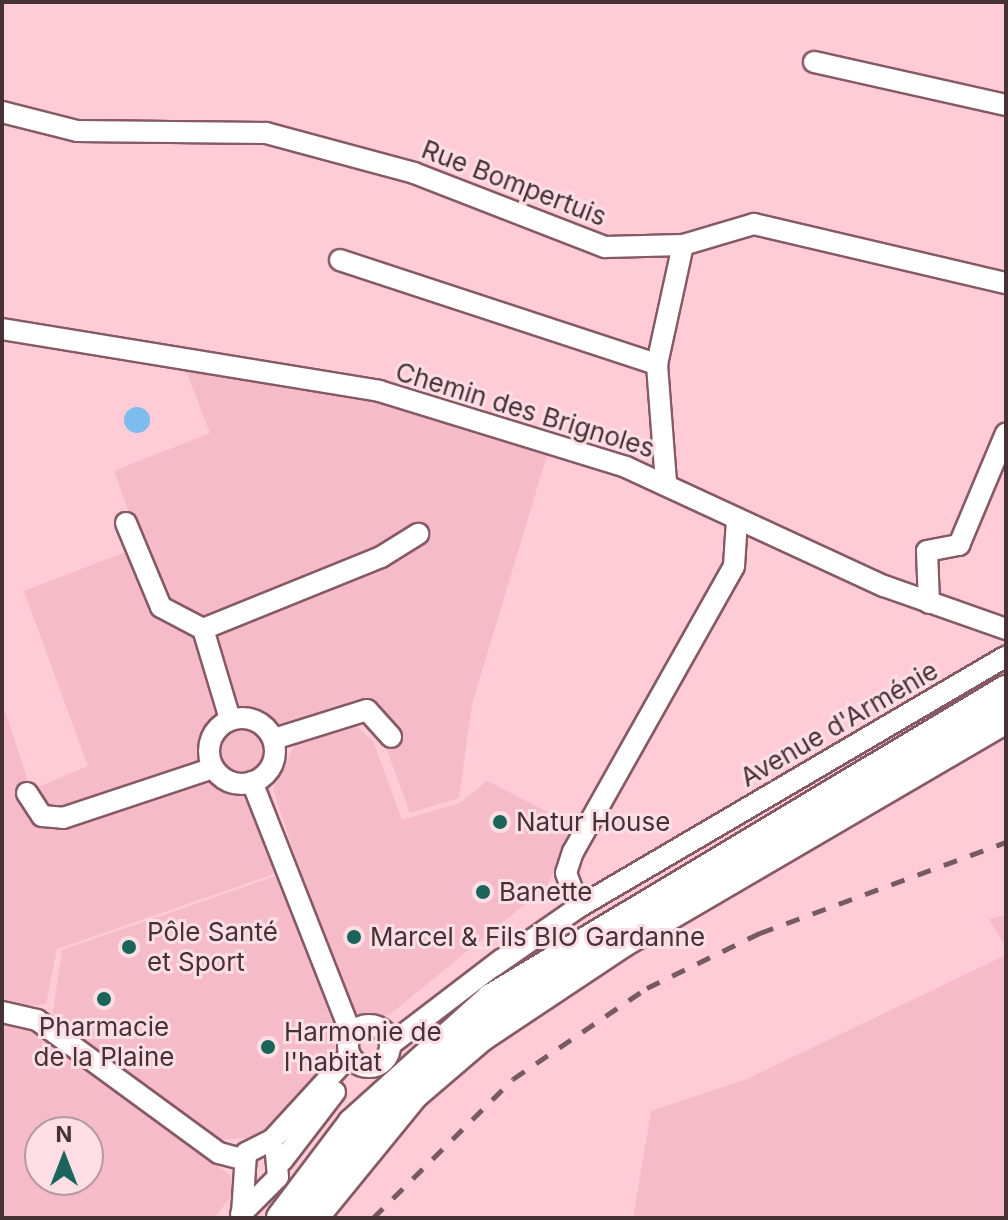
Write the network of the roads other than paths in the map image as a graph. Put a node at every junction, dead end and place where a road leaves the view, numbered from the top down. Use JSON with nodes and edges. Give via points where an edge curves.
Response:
{"nodes":[{"id":1,"x":814,"y":62,"type":"dead end"},
{"id":2,"x":1006,"y":105,"type":"edge"},
{"id":3,"x":2,"y":112,"type":"edge"},
{"id":4,"x":683,"y":245,"type":"junction"},
{"id":5,"x":340,"y":260,"type":"dead end"},
{"id":6,"x":1006,"y":283,"type":"edge"},
{"id":7,"x":2,"y":329,"type":"edge"},
{"id":8,"x":657,"y":364,"type":"junction"},
{"id":9,"x":1006,"y":433,"type":"edge"},
{"id":10,"x":666,"y":482,"type":"junction"},
{"id":11,"x":737,"y":520,"type":"junction"},
{"id":12,"x":126,"y":523,"type":"dead end"},
{"id":13,"x":418,"y":534,"type":"dead end"},
{"id":14,"x":929,"y":603,"type":"junction"},
{"id":15,"x":203,"y":629,"type":"junction"},
{"id":16,"x":1006,"y":629,"type":"edge"},
{"id":17,"x":1006,"y":656,"type":"edge"},
{"id":18,"x":1006,"y":691,"type":"edge"},
{"id":19,"x":1006,"y":718,"type":"edge"},
{"id":20,"x":230,"y":719,"type":"junction"},
{"id":21,"x":391,"y":737,"type":"dead end"},
{"id":22,"x":274,"y":739,"type":"junction"},
{"id":23,"x":213,"y":768,"type":"junction"},
{"id":24,"x":252,"y":782,"type":"junction"},
{"id":25,"x":27,"y":793,"type":"dead end"},
{"id":26,"x":577,"y":902,"type":"junction"},
{"id":27,"x":2,"y":1012,"type":"edge"},
{"id":28,"x":349,"y":1028,"type":"dead end"},
{"id":29,"x":386,"y":1036,"type":"junction"},
{"id":30,"x":354,"y":1059,"type":"junction"},
{"id":31,"x":249,"y":1161,"type":"junction"},
{"id":32,"x":282,"y":1161,"type":"junction"},
{"id":33,"x":270,"y":1185,"type":"junction"},
{"id":34,"x":240,"y":1216,"type":"edge"},
{"id":35,"x":282,"y":1218,"type":"edge"},
{"id":36,"x":312,"y":1218,"type":"edge"}],
"edges":[{"from":1,"to":2,"type":"street"},
{"from":3,"to":4,"type":"street","name":"Rue Bompertuis","via":[[77,131],[266,133],[414,173],[605,247]]},
{"from":4,"to":6,"type":"street","name":"Rue Bompertuis","via":[[754,224]]},
{"from":4,"to":8,"type":"street"},
{"from":5,"to":8,"type":"street"},
{"from":7,"to":10,"type":"street","name":"Chemin des Brignoles","via":[[347,384]]},
{"from":8,"to":10,"type":"street"},
{"from":9,"to":14,"type":"street","via":[[959,545],[927,551]]},
{"from":10,"to":11,"type":"street","name":"Chemin des Brignoles"},
{"from":11,"to":14,"type":"street","name":"Chemin des Brignoles"},
{"from":11,"to":26,"type":"street","via":[[734,566],[573,852],[566,873]]},
{"from":12,"to":15,"type":"street","via":[[161,607]]},
{"from":13,"to":15,"type":"street","via":[[381,557]]},
{"from":14,"to":16,"type":"street","name":"Chemin des Brignoles"},
{"from":15,"to":20,"type":"street"},
{"from":17,"to":26,"type":"street","name":"Avenue d'Arménie"},
{"from":18,"to":35,"type":"highway","via":[[492,999],[353,1124]]},
{"from":19,"to":36,"type":"highway","via":[[622,942],[481,1036],[413,1094]]},
{"from":20,"to":22,"type":"street","via":[[261,723]]},
{"from":20,"to":23,"type":"street","via":[[210,740]]},
{"from":21,"to":22,"type":"street","via":[[367,710]]},
{"from":22,"to":24,"type":"street","via":[[274,760]]},
{"from":23,"to":24,"type":"street","via":[[230,782]]},
{"from":23,"to":25,"type":"street","via":[[63,818],[42,816]]},
{"from":24,"to":28,"type":"street"},
{"from":26,"to":29,"type":"street","name":"Avenue d'Arménie","via":[[453,997]]},
{"from":27,"to":31,"type":"street","via":[[61,1035],[219,1153]]},
{"from":29,"to":30,"type":"street","via":[[382,1063]]},
{"from":29,"to":30,"type":"street","via":[[356,1029]]},
{"from":30,"to":31,"type":"street"},
{"from":30,"to":32,"type":"street"},
{"from":31,"to":32,"type":"street"},
{"from":31,"to":33,"type":"street"},
{"from":31,"to":34,"type":"street"},
{"from":32,"to":33,"type":"street"},
{"from":33,"to":34,"type":"street"}]}
